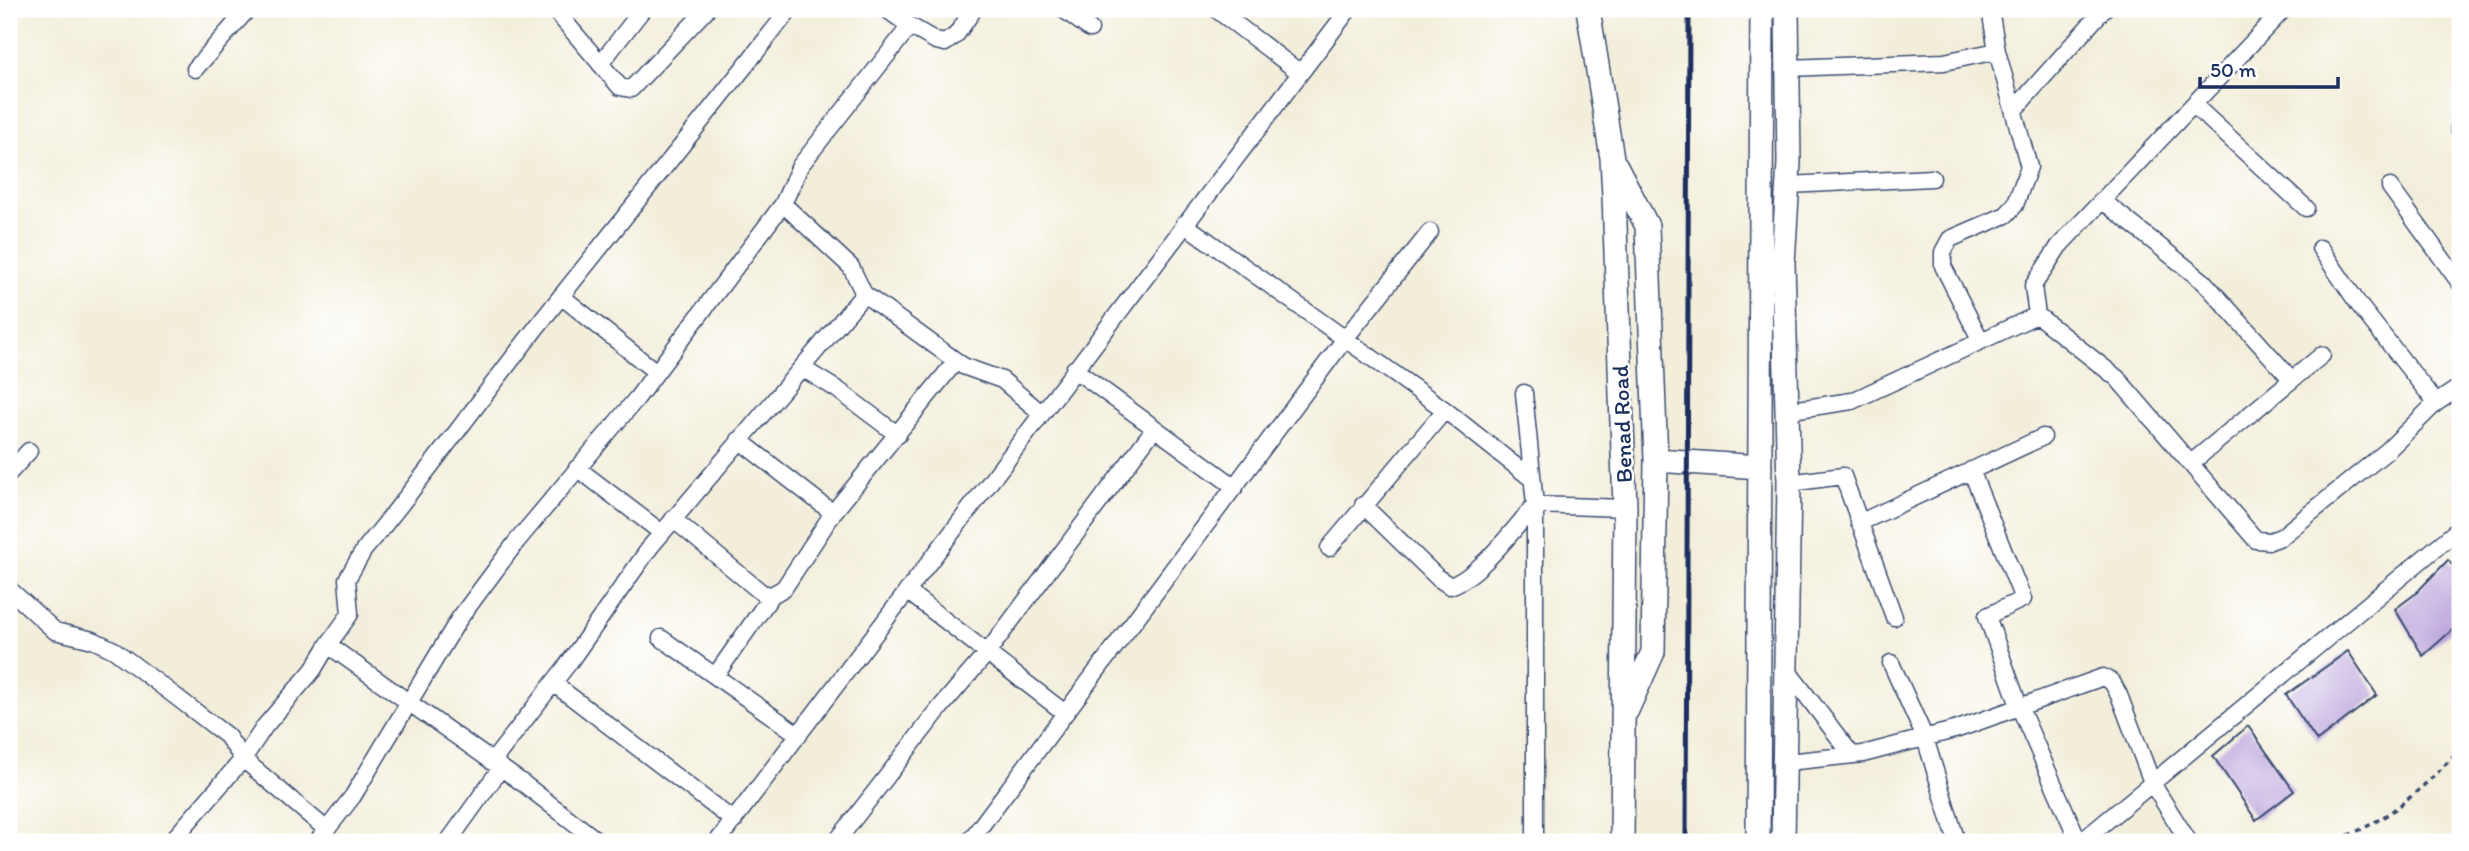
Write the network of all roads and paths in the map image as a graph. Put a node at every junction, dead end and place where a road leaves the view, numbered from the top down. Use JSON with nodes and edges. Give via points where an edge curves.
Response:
{"nodes":[{"id":1,"x":248,"y":9,"type":"edge"},
{"id":2,"x":554,"y":9,"type":"edge"},
{"id":3,"x":643,"y":9,"type":"edge"},
{"id":4,"x":707,"y":9,"type":"edge"},
{"id":5,"x":790,"y":9,"type":"edge"},
{"id":6,"x":886,"y":9,"type":"edge"},
{"id":7,"x":974,"y":9,"type":"edge"},
{"id":8,"x":1063,"y":9,"type":"edge"},
{"id":9,"x":1349,"y":9,"type":"edge"},
{"id":10,"x":1588,"y":9,"type":"edge"},
{"id":11,"x":1762,"y":9,"type":"edge"},
{"id":12,"x":1787,"y":9,"type":"edge"},
{"id":13,"x":1990,"y":9,"type":"edge"},
{"id":14,"x":2104,"y":9,"type":"edge"},
{"id":15,"x":2284,"y":9,"type":"edge"},
{"id":16,"x":1217,"y":10,"type":"edge"},
{"id":17,"x":910,"y":26,"type":"junction"},
{"id":18,"x":1090,"y":29,"type":"dead end"},
{"id":19,"x":1997,"y":51,"type":"junction"},
{"id":20,"x":600,"y":64,"type":"junction"},
{"id":21,"x":1788,"y":68,"type":"junction"},
{"id":22,"x":195,"y":69,"type":"dead end"},
{"id":23,"x":1299,"y":72,"type":"junction"},
{"id":24,"x":2194,"y":106,"type":"junction"},
{"id":25,"x":2014,"y":110,"type":"junction"},
{"id":26,"x":1612,"y":158,"type":"junction"},
{"id":27,"x":1932,"y":177,"type":"dead end"},
{"id":28,"x":1788,"y":185,"type":"junction"},
{"id":29,"x":2390,"y":187,"type":"dead end"},
{"id":30,"x":2103,"y":201,"type":"junction"},
{"id":31,"x":783,"y":204,"type":"junction"},
{"id":32,"x":2306,"y":208,"type":"dead end"},
{"id":33,"x":1184,"y":224,"type":"junction"},
{"id":34,"x":1430,"y":232,"type":"dead end"},
{"id":35,"x":2320,"y":248,"type":"dead end"},
{"id":36,"x":2460,"y":283,"type":"edge"},
{"id":37,"x":864,"y":294,"type":"junction"},
{"id":38,"x":561,"y":296,"type":"junction"},
{"id":39,"x":2037,"y":314,"type":"junction"},
{"id":40,"x":1344,"y":340,"type":"junction"},
{"id":41,"x":1981,"y":341,"type":"junction"},
{"id":42,"x":2322,"y":355,"type":"dead end"},
{"id":43,"x":956,"y":361,"type":"junction"},
{"id":44,"x":802,"y":368,"type":"junction"},
{"id":45,"x":1074,"y":369,"type":"junction"},
{"id":46,"x":656,"y":372,"type":"junction"},
{"id":47,"x":2292,"y":380,"type":"junction"},
{"id":48,"x":2460,"y":387,"type":"edge"},
{"id":49,"x":1524,"y":393,"type":"dead end"},
{"id":50,"x":2436,"y":403,"type":"junction"},
{"id":51,"x":1445,"y":410,"type":"junction"},
{"id":52,"x":1785,"y":411,"type":"junction"},
{"id":53,"x":1041,"y":413,"type":"junction"},
{"id":54,"x":1154,"y":429,"type":"junction"},
{"id":55,"x":898,"y":435,"type":"junction"},
{"id":56,"x":2043,"y":437,"type":"dead end"},
{"id":57,"x":739,"y":440,"type":"junction"},
{"id":58,"x":29,"y":451,"type":"dead end"},
{"id":59,"x":1656,"y":460,"type":"junction"},
{"id":60,"x":2191,"y":463,"type":"junction"},
{"id":61,"x":1760,"y":467,"type":"junction"},
{"id":62,"x":577,"y":468,"type":"junction"},
{"id":63,"x":1971,"y":470,"type":"junction"},
{"id":64,"x":9,"y":473,"type":"edge"},
{"id":65,"x":1532,"y":479,"type":"junction"},
{"id":66,"x":1789,"y":483,"type":"junction"},
{"id":67,"x":1235,"y":487,"type":"junction"},
{"id":68,"x":1363,"y":505,"type":"junction"},
{"id":69,"x":1535,"y":505,"type":"junction"},
{"id":70,"x":1625,"y":509,"type":"junction"},
{"id":71,"x":833,"y":513,"type":"junction"},
{"id":72,"x":673,"y":519,"type":"junction"},
{"id":73,"x":1859,"y":523,"type":"junction"},
{"id":74,"x":2460,"y":528,"type":"edge"},
{"id":75,"x":662,"y":533,"type":"junction"},
{"id":76,"x":1329,"y":548,"type":"dead end"},
{"id":77,"x":9,"y":589,"type":"edge"},
{"id":78,"x":907,"y":591,"type":"junction"},
{"id":79,"x":772,"y":595,"type":"junction"},
{"id":80,"x":1894,"y":617,"type":"dead end"},
{"id":81,"x":661,"y":638,"type":"dead end"},
{"id":82,"x":328,"y":645,"type":"junction"},
{"id":83,"x":987,"y":653,"type":"junction"},
{"id":84,"x":1891,"y":663,"type":"dead end"},
{"id":85,"x":1787,"y":670,"type":"junction"},
{"id":86,"x":715,"y":677,"type":"junction"},
{"id":87,"x":553,"y":683,"type":"junction"},
{"id":88,"x":411,"y":703,"type":"junction"},
{"id":89,"x":2019,"y":706,"type":"junction"},
{"id":90,"x":1065,"y":713,"type":"junction"},
{"id":91,"x":1623,"y":719,"type":"junction"},
{"id":92,"x":799,"y":735,"type":"junction"},
{"id":93,"x":1925,"y":738,"type":"junction"},
{"id":94,"x":2460,"y":750,"type":"edge"},
{"id":95,"x":1852,"y":755,"type":"junction"},
{"id":96,"x":243,"y":759,"type":"junction"},
{"id":97,"x":1787,"y":762,"type":"junction"},
{"id":98,"x":497,"y":765,"type":"junction"},
{"id":99,"x":2153,"y":785,"type":"junction"},
{"id":100,"x":734,"y":821,"type":"junction"},
{"id":101,"x":322,"y":836,"type":"edge"},
{"id":102,"x":590,"y":840,"type":"edge"},
{"id":103,"x":171,"y":842,"type":"edge"},
{"id":104,"x":448,"y":842,"type":"edge"},
{"id":105,"x":718,"y":842,"type":"edge"},
{"id":106,"x":836,"y":842,"type":"edge"},
{"id":107,"x":969,"y":842,"type":"edge"},
{"id":108,"x":1535,"y":842,"type":"edge"},
{"id":109,"x":1622,"y":842,"type":"edge"},
{"id":110,"x":1758,"y":842,"type":"edge"},
{"id":111,"x":1783,"y":842,"type":"edge"},
{"id":112,"x":1956,"y":842,"type":"edge"},
{"id":113,"x":2080,"y":842,"type":"edge"},
{"id":114,"x":2189,"y":842,"type":"edge"},
{"id":115,"x":2329,"y":842,"type":"edge"}],
"edges":[{"from":1,"to":22,"type":"street"},
{"from":2,"to":20,"type":"street"},
{"from":3,"to":20,"type":"street"},
{"from":4,"to":20,"type":"street","via":[[631,89],[620,87]]},
{"from":5,"to":38,"type":"street"},
{"from":6,"to":17,"type":"street"},
{"from":7,"to":17,"type":"street","via":[[945,43]]},
{"from":8,"to":18,"type":"street"},
{"from":9,"to":23,"type":"street"},
{"from":10,"to":26,"type":"street","name":"Benad Road"},
{"from":11,"to":61,"type":"street"},
{"from":12,"to":21,"type":"street"},
{"from":13,"to":19,"type":"street"},
{"from":14,"to":25,"type":"street"},
{"from":15,"to":24,"type":"street"},
{"from":16,"to":23,"type":"street"},
{"from":17,"to":31,"type":"street","via":[[800,166]]},
{"from":19,"to":21,"type":"street","via":[[1944,62]]},
{"from":19,"to":25,"type":"street"},
{"from":21,"to":28,"type":"street"},
{"from":23,"to":33,"type":"street"},
{"from":24,"to":30,"type":"street"},
{"from":24,"to":32,"type":"street"},
{"from":25,"to":41,"type":"street","via":[[2029,167],[2015,205],[2006,215],[1950,239],[1943,253],[1943,266]]},
{"from":26,"to":59,"type":"street","via":[[1647,226]]},
{"from":26,"to":70,"type":"street","name":"Benad Road"},
{"from":27,"to":28,"type":"street"},
{"from":28,"to":52,"type":"street","via":[[1783,263]]},
{"from":29,"to":36,"type":"street"},
{"from":30,"to":39,"type":"street","via":[[2059,246],[2033,286]]},
{"from":30,"to":47,"type":"street","via":[[2204,282]]},
{"from":31,"to":37,"type":"street","via":[[851,267]]},
{"from":31,"to":46,"type":"street"},
{"from":33,"to":40,"type":"street"},
{"from":33,"to":45,"type":"street"},
{"from":34,"to":40,"type":"street"},
{"from":35,"to":50,"type":"street"},
{"from":37,"to":43,"type":"street"},
{"from":37,"to":44,"type":"street"},
{"from":38,"to":46,"type":"street"},
{"from":38,"to":82,"type":"street","via":[[364,550],[347,579],[351,614]]},
{"from":39,"to":41,"type":"street"},
{"from":39,"to":60,"type":"street","via":[[2117,378]]},
{"from":40,"to":51,"type":"street"},
{"from":40,"to":67,"type":"street"},
{"from":41,"to":52,"type":"street","via":[[1852,401]]},
{"from":42,"to":47,"type":"street"},
{"from":43,"to":53,"type":"street","via":[[1002,380]]},
{"from":43,"to":55,"type":"street"},
{"from":44,"to":55,"type":"street"},
{"from":44,"to":57,"type":"street"},
{"from":45,"to":53,"type":"street"},
{"from":45,"to":54,"type":"street"},
{"from":46,"to":62,"type":"street"},
{"from":47,"to":60,"type":"street"},
{"from":48,"to":50,"type":"street"},
{"from":49,"to":65,"type":"street"},
{"from":50,"to":60,"type":"street","via":[[2329,501],[2270,541],[2256,540]]},
{"from":51,"to":65,"type":"street"},
{"from":51,"to":68,"type":"street"},
{"from":52,"to":66,"type":"street"},
{"from":53,"to":78,"type":"street"},
{"from":54,"to":67,"type":"street"},
{"from":54,"to":83,"type":"street"},
{"from":55,"to":71,"type":"street"},
{"from":56,"to":63,"type":"street"},
{"from":57,"to":71,"type":"street"},
{"from":57,"to":72,"type":"street"},
{"from":58,"to":64,"type":"street"},
{"from":59,"to":61,"type":"street"},
{"from":59,"to":91,"type":"street","via":[[1653,652]]},
{"from":61,"to":110,"type":"street"},
{"from":62,"to":75,"type":"street"},
{"from":62,"to":88,"type":"street","via":[[459,619]]},
{"from":63,"to":73,"type":"street"},
{"from":63,"to":89,"type":"street","via":[[2023,599],[1987,616]]},
{"from":65,"to":69,"type":"street"},
{"from":66,"to":73,"type":"street","via":[[1843,476]]},
{"from":66,"to":85,"type":"street"},
{"from":67,"to":90,"type":"street"},
{"from":68,"to":69,"type":"street","via":[[1450,586],[1476,569]]},
{"from":68,"to":76,"type":"street"},
{"from":69,"to":70,"type":"street"},
{"from":69,"to":108,"type":"street"},
{"from":70,"to":91,"type":"street","name":"Benad Road"},
{"from":71,"to":79,"type":"street","via":[[784,588]]},
{"from":72,"to":75,"type":"street"},
{"from":72,"to":79,"type":"street","via":[[762,593]]},
{"from":73,"to":80,"type":"street"},
{"from":74,"to":99,"type":"street"},
{"from":75,"to":87,"type":"street"},
{"from":77,"to":96,"type":"street","via":[[55,631],[114,650],[227,736]]},
{"from":78,"to":83,"type":"street"},
{"from":78,"to":92,"type":"street"},
{"from":79,"to":86,"type":"street"},
{"from":81,"to":86,"type":"street"},
{"from":82,"to":88,"type":"street"},
{"from":82,"to":96,"type":"street"},
{"from":83,"to":90,"type":"street"},
{"from":83,"to":106,"type":"street"},
{"from":84,"to":93,"type":"street"},
{"from":85,"to":95,"type":"street"},
{"from":85,"to":97,"type":"street"},
{"from":86,"to":92,"type":"street"},
{"from":87,"to":98,"type":"street"},
{"from":87,"to":100,"type":"street"},
{"from":88,"to":98,"type":"street"},
{"from":88,"to":101,"type":"street","via":[[353,796]]},
{"from":89,"to":93,"type":"street"},
{"from":89,"to":99,"type":"street","via":[[2095,678],[2112,682]]},
{"from":89,"to":113,"type":"street"},
{"from":90,"to":107,"type":"street"},
{"from":91,"to":109,"type":"street","name":"Benad Road"},
{"from":92,"to":100,"type":"street"},
{"from":93,"to":95,"type":"street"},
{"from":93,"to":112,"type":"street"},
{"from":94,"to":115,"type":"path","via":[[2406,803]]},
{"from":95,"to":97,"type":"street"},
{"from":96,"to":101,"type":"street"},
{"from":96,"to":103,"type":"street"},
{"from":97,"to":111,"type":"street"},
{"from":98,"to":102,"type":"street"},
{"from":98,"to":104,"type":"street"},
{"from":99,"to":113,"type":"street"},
{"from":99,"to":114,"type":"street"},
{"from":100,"to":105,"type":"street"}]}
